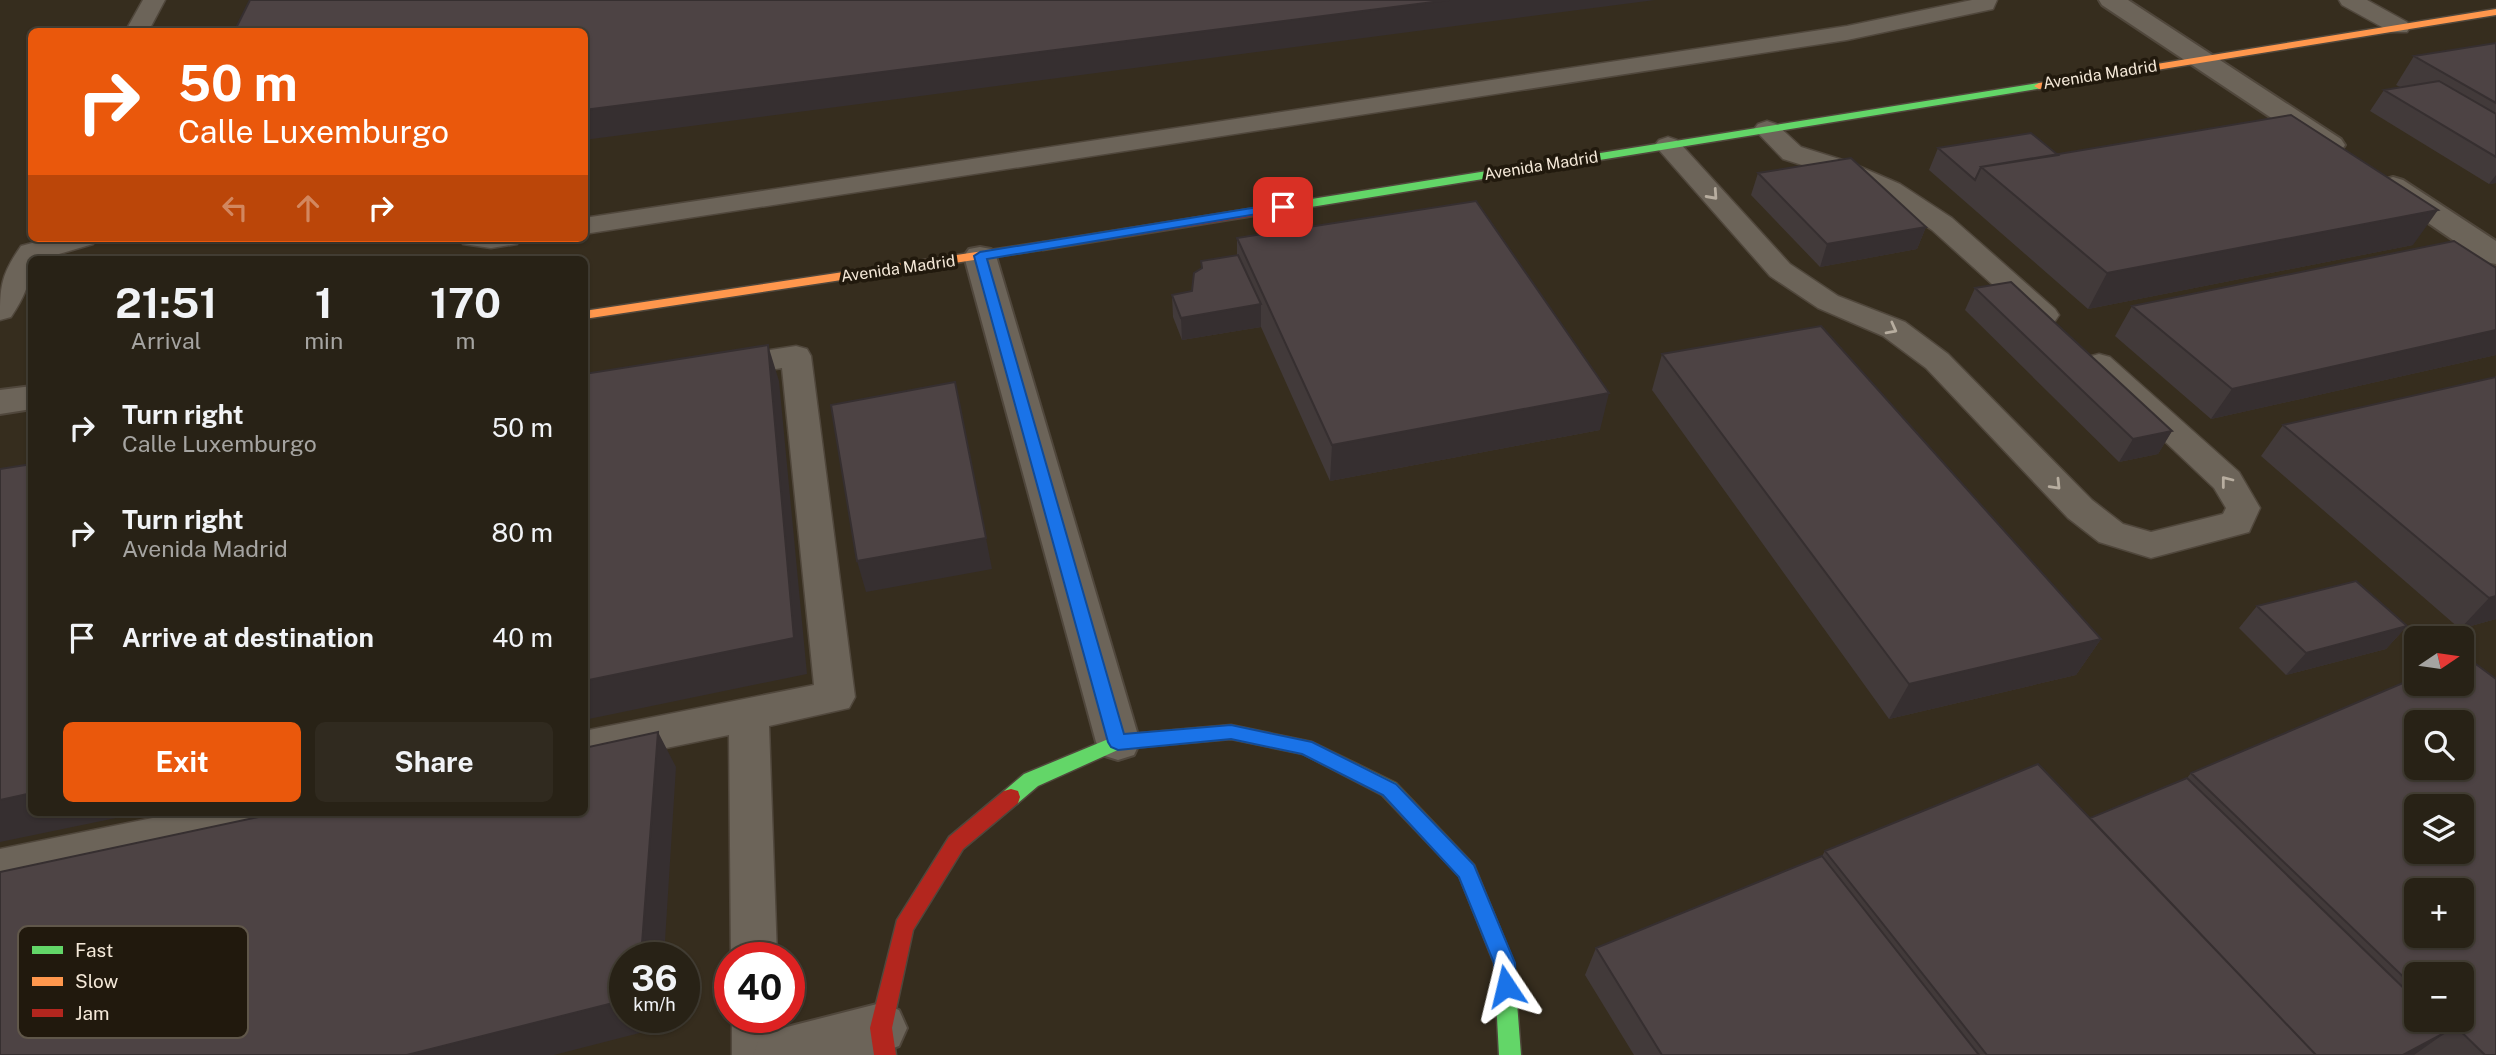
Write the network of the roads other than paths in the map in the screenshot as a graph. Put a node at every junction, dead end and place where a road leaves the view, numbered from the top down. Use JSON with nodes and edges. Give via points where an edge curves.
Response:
{"nodes":[{"id":1,"x":154,"y":0,"type":"edge"},
{"id":2,"x":1986,"y":0,"type":"edge"},
{"id":3,"x":2111,"y":0,"type":"edge"},
{"id":4,"x":2350,"y":0,"type":"edge"},
{"id":5,"x":2496,"y":12,"type":"edge"},
{"id":6,"x":2399,"y":27,"type":"junction"},
{"id":7,"x":138,"y":28,"type":"edge"},
{"id":8,"x":2202,"y":58,"type":"junction"},
{"id":9,"x":1767,"y":128,"type":"junction"},
{"id":10,"x":1668,"y":145,"type":"junction"},
{"id":11,"x":588,"y":225,"type":"edge"},
{"id":12,"x":55,"y":242,"type":"edge"},
{"id":13,"x":34,"y":245,"type":"edge"},
{"id":14,"x":2496,"y":255,"type":"edge"},
{"id":15,"x":980,"y":256,"type":"junction"},
{"id":16,"x":28,"y":257,"type":"edge"},
{"id":17,"x":0,"y":311,"type":"edge"},
{"id":18,"x":588,"y":314,"type":"edge"},
{"id":19,"x":690,"y":373,"type":"edge"},
{"id":20,"x":28,"y":398,"type":"edge"},
{"id":21,"x":0,"y":402,"type":"edge"},
{"id":22,"x":749,"y":714,"type":"junction"},
{"id":23,"x":1118,"y":742,"type":"junction"},
{"id":24,"x":588,"y":747,"type":"edge"},
{"id":25,"x":251,"y":816,"type":"edge"},
{"id":26,"x":0,"y":867,"type":"edge"},
{"id":27,"x":754,"y":942,"type":"edge"},
{"id":28,"x":755,"y":1033,"type":"edge"},
{"id":29,"x":883,"y":1042,"type":"edge"},
{"id":30,"x":756,"y":1055,"type":"edge"},
{"id":31,"x":779,"y":1055,"type":"edge"},
{"id":32,"x":1510,"y":1055,"type":"edge"}],
"edges":[{"from":1,"to":7,"type":"lane"},
{"from":2,"to":11,"type":"lane","via":[[1985,4],[1847,33]]},
{"from":3,"to":8,"type":"street"},
{"from":4,"to":6,"type":"lane"},
{"from":5,"to":6,"type":"street","name":"Avenida Madrid"},
{"from":6,"to":8,"type":"street","name":"Avenida Madrid"},
{"from":8,"to":9,"type":"street","name":"Avenida Madrid"},
{"from":8,"to":14,"type":"street"},
{"from":9,"to":10,"type":"street","name":"Avenida Madrid"},
{"from":10,"to":9,"type":"lane","one_way":true,"via":[[1780,270],[1828,302],[1894,329],[1937,361],[2080,509],[2111,533],[2151,545],[2237,523],[2243,508],[2227,480],[1942,224],[1891,190],[1792,153]]},
{"from":10,"to":15,"type":"street","name":"Avenida Madrid"},
{"from":12,"to":13,"type":"lane"},
{"from":15,"to":18,"type":"street","name":"Avenida Madrid"},
{"from":15,"to":23,"type":"street"},
{"from":16,"to":17,"type":"lane"},
{"from":19,"to":22,"type":"lane","via":[[796,356],[835,697]]},
{"from":20,"to":21,"type":"street"},
{"from":22,"to":24,"type":"lane"},
{"from":22,"to":27,"type":"lane"},
{"from":23,"to":29,"type":"street","via":[[1031,780],[956,843],[904,926]]},
{"from":23,"to":32,"type":"street","via":[[1231,732],[1306,747],[1389,789],[1467,872],[1504,963]]},
{"from":25,"to":26,"type":"lane"},
{"from":28,"to":30,"type":"lane"},
{"from":29,"to":31,"type":"street"}]}
